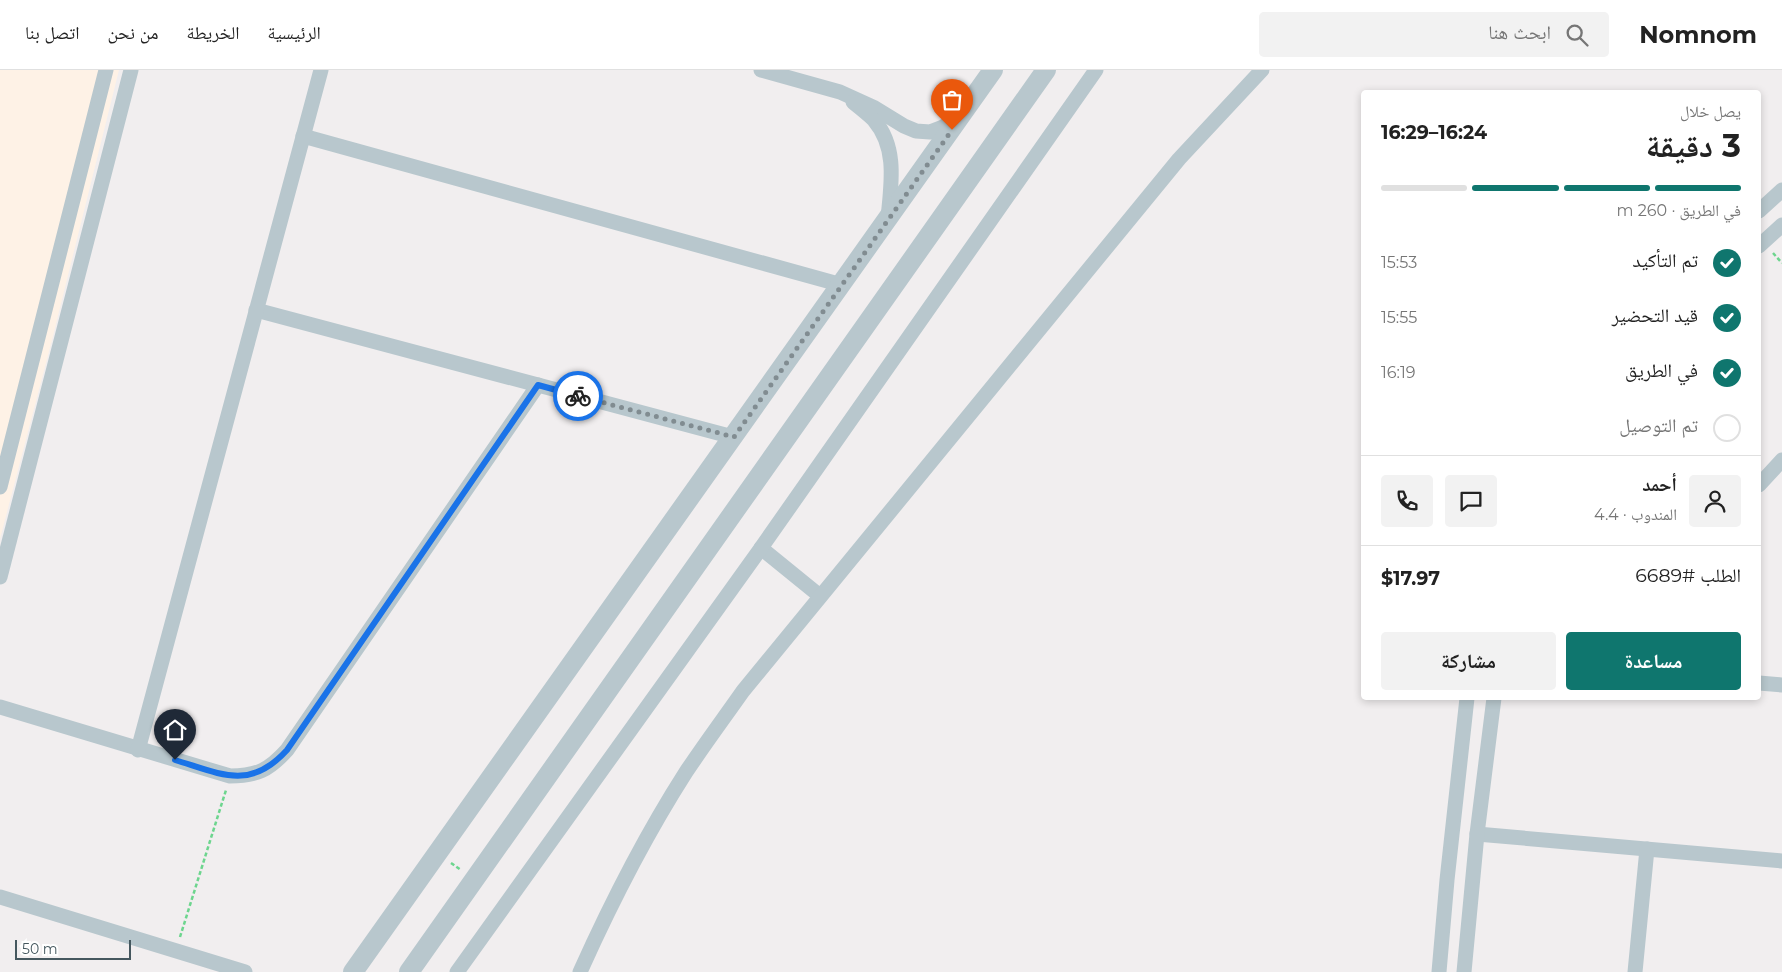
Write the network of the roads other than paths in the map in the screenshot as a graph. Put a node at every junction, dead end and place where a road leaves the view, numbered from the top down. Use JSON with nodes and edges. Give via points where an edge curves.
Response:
{"nodes":[{"id":1,"x":106,"y":70,"type":"edge"},
{"id":2,"x":131,"y":70,"type":"edge"},
{"id":3,"x":321,"y":70,"type":"edge"},
{"id":4,"x":993,"y":70,"type":"edge"},
{"id":5,"x":1046,"y":70,"type":"edge"},
{"id":6,"x":1096,"y":70,"type":"edge"},
{"id":7,"x":1262,"y":70,"type":"edge"},
{"id":8,"x":771,"y":71,"type":"edge"},
{"id":9,"x":840,"y":92,"type":"junction"},
{"id":10,"x":963,"y":114,"type":"junction"},
{"id":11,"x":303,"y":136,"type":"junction"},
{"id":12,"x":1782,"y":190,"type":"edge"},
{"id":13,"x":1761,"y":209,"type":"edge"},
{"id":14,"x":887,"y":220,"type":"junction"},
{"id":15,"x":1782,"y":226,"type":"edge"},
{"id":16,"x":1761,"y":244,"type":"edge"},
{"id":17,"x":842,"y":285,"type":"junction"},
{"id":18,"x":256,"y":310,"type":"junction"},
{"id":19,"x":43,"y":324,"type":"junction"},
{"id":20,"x":64,"y":329,"type":"junction"},
{"id":21,"x":538,"y":385,"type":"junction"},
{"id":22,"x":734,"y":437,"type":"junction"},
{"id":23,"x":1782,"y":460,"type":"edge"},
{"id":24,"x":1761,"y":483,"type":"edge"},
{"id":25,"x":0,"y":486,"type":"edge"},
{"id":26,"x":761,"y":548,"type":"junction"},
{"id":27,"x":0,"y":577,"type":"edge"},
{"id":28,"x":820,"y":596,"type":"junction"},
{"id":29,"x":1761,"y":683,"type":"edge"},
{"id":30,"x":1782,"y":685,"type":"edge"},
{"id":31,"x":1467,"y":700,"type":"edge"},
{"id":32,"x":1494,"y":700,"type":"edge"},
{"id":33,"x":0,"y":707,"type":"edge"},
{"id":34,"x":138,"y":750,"type":"junction"},
{"id":35,"x":1477,"y":834,"type":"junction"},
{"id":36,"x":1648,"y":849,"type":"junction"},
{"id":37,"x":1782,"y":861,"type":"edge"},
{"id":38,"x":0,"y":896,"type":"edge"},
{"id":39,"x":246,"y":972,"type":"edge"},
{"id":40,"x":353,"y":972,"type":"edge"},
{"id":41,"x":409,"y":972,"type":"edge"},
{"id":42,"x":457,"y":972,"type":"edge"},
{"id":43,"x":580,"y":972,"type":"edge"},
{"id":44,"x":1439,"y":972,"type":"edge"},
{"id":45,"x":1464,"y":972,"type":"edge"},
{"id":46,"x":1635,"y":972,"type":"edge"}],
"edges":[{"from":1,"to":19,"type":"street"},
{"from":2,"to":20,"type":"street"},
{"from":3,"to":11,"type":"street"},
{"from":4,"to":10,"type":"street"},
{"from":5,"to":41,"type":"street"},
{"from":6,"to":26,"type":"street"},
{"from":7,"to":28,"type":"street","via":[[1179,159]]},
{"from":8,"to":9,"type":"street"},
{"from":9,"to":10,"type":"street","via":[[873,106],[916,132],[930,132]]},
{"from":9,"to":14,"type":"street","via":[[874,120],[884,137],[892,176]]},
{"from":10,"to":14,"type":"street"},
{"from":11,"to":17,"type":"street"},
{"from":11,"to":18,"type":"street"},
{"from":12,"to":13,"type":"street"},
{"from":14,"to":17,"type":"street"},
{"from":15,"to":16,"type":"street"},
{"from":17,"to":22,"type":"street"},
{"from":18,"to":21,"type":"street"},
{"from":18,"to":34,"type":"street"},
{"from":19,"to":20,"type":"street"},
{"from":19,"to":25,"type":"street"},
{"from":20,"to":27,"type":"street"},
{"from":21,"to":22,"type":"street"},
{"from":21,"to":34,"type":"street","via":[[276,762],[246,776],[230,776]]},
{"from":22,"to":40,"type":"street"},
{"from":23,"to":24,"type":"street"},
{"from":26,"to":28,"type":"street"},
{"from":26,"to":42,"type":"street"},
{"from":28,"to":43,"type":"street","via":[[743,691],[687,770],[634,860]]},
{"from":29,"to":30,"type":"street"},
{"from":31,"to":44,"type":"street"},
{"from":32,"to":35,"type":"street"},
{"from":33,"to":34,"type":"street"},
{"from":35,"to":36,"type":"street"},
{"from":35,"to":45,"type":"street"},
{"from":36,"to":37,"type":"street"},
{"from":36,"to":46,"type":"street"},
{"from":38,"to":39,"type":"street"}]}
